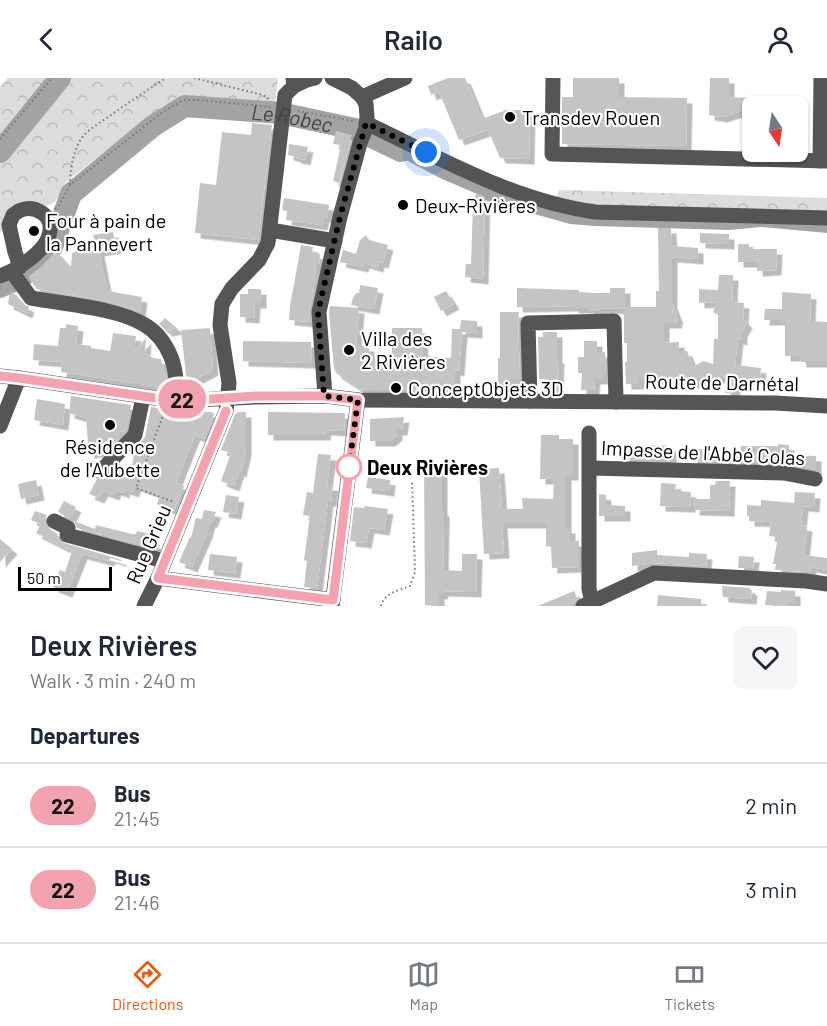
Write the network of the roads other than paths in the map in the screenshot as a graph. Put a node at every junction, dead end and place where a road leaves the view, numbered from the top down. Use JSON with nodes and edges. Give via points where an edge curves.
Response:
{"nodes":[{"id":1,"x":315,"y":78,"type":"edge"},
{"id":2,"x":405,"y":78,"type":"edge"},
{"id":3,"x":553,"y":78,"type":"edge"},
{"id":4,"x":821,"y":78,"type":"edge"},
{"id":5,"x":330,"y":79,"type":"edge"},
{"id":6,"x":294,"y":82,"type":"edge"},
{"id":7,"x":362,"y":97,"type":"junction"},
{"id":8,"x":365,"y":130,"type":"junction"},
{"id":9,"x":824,"y":161,"type":"edge"},
{"id":10,"x":827,"y":218,"type":"edge"},
{"id":11,"x":270,"y":230,"type":"junction"},
{"id":12,"x":334,"y":241,"type":"junction"},
{"id":13,"x":14,"y":275,"type":"edge"},
{"id":14,"x":0,"y":376,"type":"edge"},
{"id":15,"x":19,"y":378,"type":"junction"},
{"id":16,"x":324,"y":396,"type":"junction"},
{"id":17,"x":142,"y":397,"type":"junction"},
{"id":18,"x":227,"y":398,"type":"junction"},
{"id":19,"x":173,"y":399,"type":"junction"},
{"id":20,"x":358,"y":400,"type":"junction"},
{"id":21,"x":530,"y":401,"type":"junction"},
{"id":22,"x":616,"y":402,"type":"junction"},
{"id":23,"x":827,"y":406,"type":"edge"},
{"id":24,"x":0,"y":426,"type":"edge"},
{"id":25,"x":589,"y":433,"type":"dead end"},
{"id":26,"x":590,"y":468,"type":"junction"},
{"id":27,"x":103,"y":469,"type":"dead end"},
{"id":28,"x":815,"y":479,"type":"dead end"},
{"id":29,"x":54,"y":521,"type":"dead end"},
{"id":30,"x":164,"y":561,"type":"junction"},
{"id":31,"x":158,"y":578,"type":"junction"},
{"id":32,"x":827,"y":584,"type":"edge"},
{"id":33,"x":332,"y":603,"type":"edge"},
{"id":34,"x":587,"y":604,"type":"edge"},
{"id":35,"x":144,"y":606,"type":"edge"}],
"edges":[{"from":1,"to":6,"type":"street"},
{"from":2,"to":7,"type":"street"},
{"from":3,"to":9,"type":"street","via":[[552,154]]},
{"from":4,"to":9,"type":"street"},
{"from":5,"to":7,"type":"street"},
{"from":6,"to":11,"type":"street","name":"Rue Grieu","via":[[285,95]]},
{"from":7,"to":8,"type":"street","via":[[366,104]]},
{"from":8,"to":10,"type":"street","via":[[538,200],[573,209]]},
{"from":8,"to":12,"type":"street"},
{"from":11,"to":12,"type":"street"},
{"from":11,"to":18,"type":"street","name":"Rue Grieu","via":[[259,260],[222,304],[220,325],[229,383]]},
{"from":12,"to":16,"type":"street","via":[[318,312]]},
{"from":13,"to":13,"type":"street","via":[[15,252],[9,225],[13,215],[33,209],[50,220],[51,232],[44,246]]},
{"from":13,"to":19,"type":"street","via":[[31,298],[101,310],[146,325],[159,336],[172,358],[177,385]]},
{"from":14,"to":15,"type":"street","name":"Route de Darnétal"},
{"from":15,"to":17,"type":"street","name":"Route de Darnétal"},
{"from":15,"to":24,"type":"street"},
{"from":16,"to":18,"type":"street","name":"Route de Darnétal"},
{"from":16,"to":20,"type":"street","name":"Route de Darnétal"},
{"from":17,"to":19,"type":"street","name":"Route de Darnétal"},
{"from":17,"to":27,"type":"street","via":[[135,435]]},
{"from":18,"to":19,"type":"street","name":"Route de Darnétal"},
{"from":18,"to":30,"type":"street","name":"Rue Grieu","via":[[226,411]]},
{"from":20,"to":21,"type":"street","name":"Route de Darnétal"},
{"from":20,"to":33,"type":"street"},
{"from":21,"to":22,"type":"street","name":"Route de Darnétal"},
{"from":21,"to":22,"type":"street","via":[[528,322],[614,321]]},
{"from":22,"to":23,"type":"street","name":"Route de Darnétal"},
{"from":25,"to":26,"type":"street"},
{"from":26,"to":28,"type":"street","name":"Impasse de l'Abbé Colas","via":[[784,473]]},
{"from":26,"to":34,"type":"street"},
{"from":29,"to":30,"type":"street","via":[[68,528],[67,535]]},
{"from":30,"to":31,"type":"street","name":"Rue Grieu"},
{"from":31,"to":33,"type":"street"},
{"from":31,"to":35,"type":"street","name":"Rue Grieu"},
{"from":32,"to":34,"type":"street","via":[[654,573]]}]}
